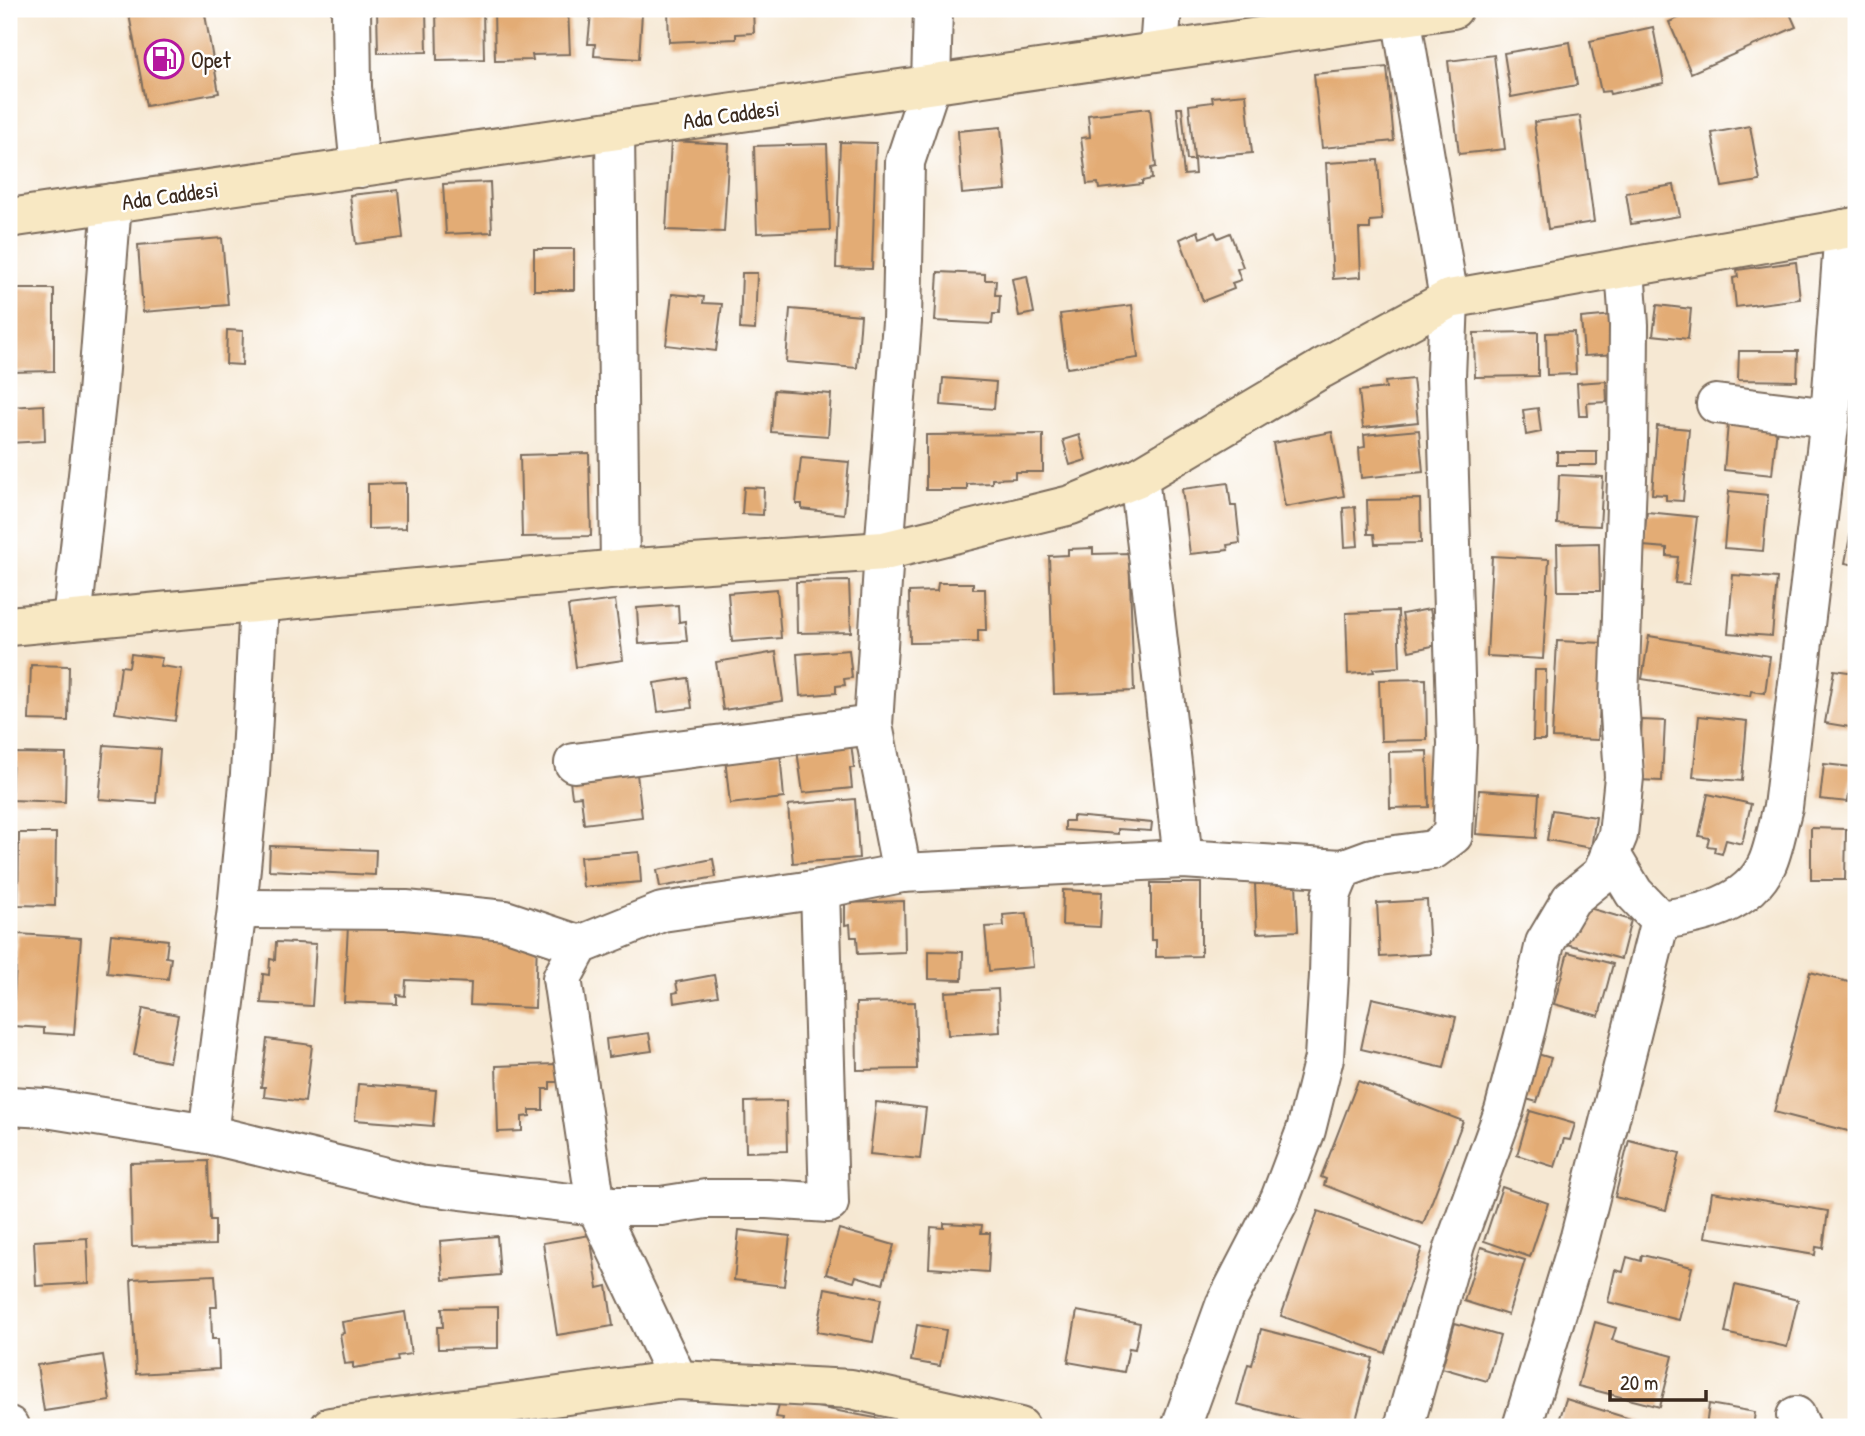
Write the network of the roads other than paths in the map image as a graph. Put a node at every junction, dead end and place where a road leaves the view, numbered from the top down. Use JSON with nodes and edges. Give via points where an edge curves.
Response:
{"nodes":[{"id":1,"x":351,"y":9,"type":"edge"},
{"id":2,"x":933,"y":9,"type":"edge"},
{"id":3,"x":1162,"y":9,"type":"edge"},
{"id":4,"x":1453,"y":9,"type":"edge"},
{"id":5,"x":1400,"y":13,"type":"edge"},
{"id":6,"x":1159,"y":51,"type":"junction"},
{"id":7,"x":931,"y":85,"type":"junction"},
{"id":8,"x":615,"y":131,"type":"junction"},
{"id":9,"x":360,"y":167,"type":"junction"},
{"id":10,"x":112,"y":203,"type":"junction"},
{"id":11,"x":9,"y":218,"type":"edge"},
{"id":12,"x":1850,"y":228,"type":"edge"},
{"id":13,"x":1625,"y":269,"type":"junction"},
{"id":14,"x":1449,"y":299,"type":"junction"},
{"id":15,"x":1716,"y":404,"type":"dead end"},
{"id":16,"x":1830,"y":418,"type":"junction"},
{"id":17,"x":1139,"y":477,"type":"junction"},
{"id":18,"x":884,"y":551,"type":"junction"},
{"id":19,"x":620,"y":569,"type":"junction"},
{"id":20,"x":259,"y":604,"type":"junction"},
{"id":21,"x":72,"y":620,"type":"junction"},
{"id":22,"x":9,"y":626,"type":"edge"},
{"id":23,"x":873,"y":725,"type":"junction"},
{"id":24,"x":574,"y":763,"type":"dead end"},
{"id":25,"x":1610,"y":853,"type":"junction"},
{"id":26,"x":1183,"y":859,"type":"junction"},
{"id":27,"x":1342,"y":869,"type":"junction"},
{"id":28,"x":902,"y":873,"type":"junction"},
{"id":29,"x":820,"y":889,"type":"junction"},
{"id":30,"x":237,"y":909,"type":"junction"},
{"id":31,"x":1660,"y":920,"type":"junction"},
{"id":32,"x":580,"y":945,"type":"junction"},
{"id":33,"x":9,"y":1105,"type":"edge"},
{"id":34,"x":208,"y":1134,"type":"junction"},
{"id":35,"x":596,"y":1206,"type":"junction"},
{"id":36,"x":678,"y":1380,"type":"junction"},
{"id":37,"x":330,"y":1427,"type":"edge"},
{"id":38,"x":1020,"y":1427,"type":"edge"},
{"id":39,"x":1181,"y":1427,"type":"edge"},
{"id":40,"x":1404,"y":1427,"type":"edge"},
{"id":41,"x":1522,"y":1427,"type":"edge"}],
"edges":[{"from":1,"to":9,"type":"street"},
{"from":2,"to":7,"type":"street"},
{"from":3,"to":6,"type":"street"},
{"from":4,"to":5,"type":"main road","name":"Ada Caddesi"},
{"from":5,"to":6,"type":"main road","name":"Ada Caddesi"},
{"from":5,"to":14,"type":"street"},
{"from":6,"to":7,"type":"main road","name":"Ada Caddesi"},
{"from":7,"to":8,"type":"main road","name":"Ada Caddesi"},
{"from":7,"to":18,"type":"street","via":[[905,162],[902,322]]},
{"from":8,"to":9,"type":"main road","name":"Ada Caddesi"},
{"from":8,"to":19,"type":"street"},
{"from":9,"to":10,"type":"main road","name":"Ada Caddesi"},
{"from":10,"to":11,"type":"main road","name":"Ada Caddesi"},
{"from":10,"to":21,"type":"street"},
{"from":12,"to":13,"type":"main road"},
{"from":12,"to":16,"type":"street"},
{"from":13,"to":14,"type":"main road"},
{"from":13,"to":25,"type":"street","via":[[1628,451],[1619,698],[1624,777],[1618,835]]},
{"from":14,"to":17,"type":"main road"},
{"from":14,"to":27,"type":"street","via":[[1446,377],[1457,744],[1453,835],[1433,849],[1372,858]]},
{"from":15,"to":16,"type":"street"},
{"from":16,"to":31,"type":"street","via":[[1783,807],[1767,865],[1752,885],[1727,904]]},
{"from":17,"to":18,"type":"main road","via":[[1071,505]]},
{"from":17,"to":26,"type":"street"},
{"from":18,"to":19,"type":"main road"},
{"from":18,"to":23,"type":"street"},
{"from":19,"to":20,"type":"main road"},
{"from":20,"to":21,"type":"main road"},
{"from":20,"to":30,"type":"street"},
{"from":21,"to":22,"type":"main road"},
{"from":23,"to":24,"type":"street"},
{"from":23,"to":28,"type":"street"},
{"from":25,"to":31,"type":"street","via":[[1633,893]]},
{"from":25,"to":40,"type":"street","via":[[1602,874],[1571,899],[1545,943],[1504,1111],[1455,1245]]},
{"from":26,"to":27,"type":"street"},
{"from":26,"to":28,"type":"street"},
{"from":27,"to":39,"type":"street","via":[[1331,896],[1324,1058],[1306,1129],[1280,1199],[1225,1305]]},
{"from":28,"to":29,"type":"street"},
{"from":29,"to":32,"type":"street","via":[[662,912]]},
{"from":29,"to":35,"type":"street","via":[[829,1203],[706,1199],[661,1206]]},
{"from":30,"to":32,"type":"street","via":[[406,910],[505,920]]},
{"from":30,"to":34,"type":"street"},
{"from":31,"to":41,"type":"street","via":[[1580,1237]]},
{"from":32,"to":35,"type":"street","via":[[562,978]]},
{"from":33,"to":34,"type":"street"},
{"from":34,"to":35,"type":"street","via":[[419,1185]]},
{"from":35,"to":36,"type":"street"},
{"from":36,"to":37,"type":"main road"},
{"from":36,"to":38,"type":"main road","via":[[851,1389]]}]}
